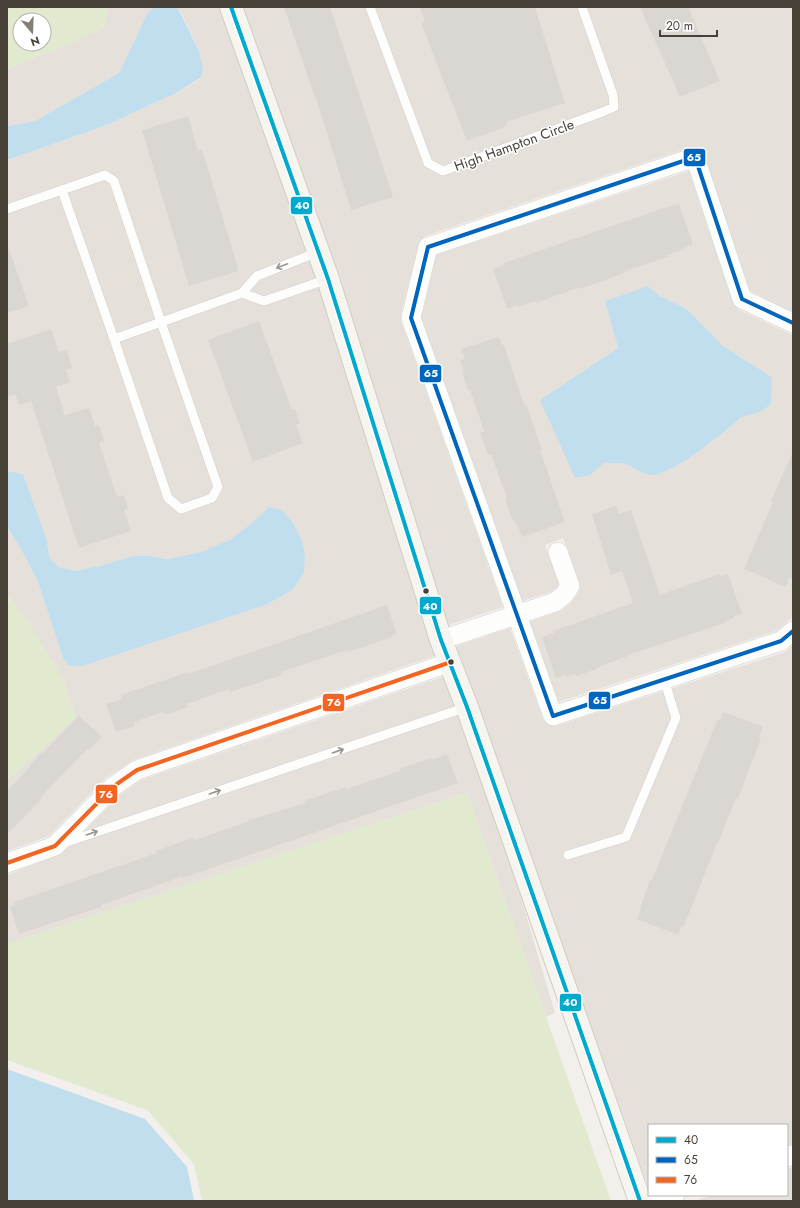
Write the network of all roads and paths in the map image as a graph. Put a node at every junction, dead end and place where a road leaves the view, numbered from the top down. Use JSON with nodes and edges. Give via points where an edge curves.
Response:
{"nodes":[{"id":1,"x":231,"y":7,"type":"edge"},
{"id":2,"x":370,"y":7,"type":"edge"},
{"id":3,"x":582,"y":7,"type":"edge"},
{"id":4,"x":62,"y":190,"type":"junction"},
{"id":5,"x":7,"y":209,"type":"edge"},
{"id":6,"x":318,"y":252,"type":"junction"},
{"id":7,"x":328,"y":279,"type":"junction"},
{"id":8,"x":242,"y":293,"type":"junction"},
{"id":9,"x":161,"y":322,"type":"junction"},
{"id":10,"x":793,"y":323,"type":"edge"},
{"id":11,"x":114,"y":339,"type":"junction"},
{"id":12,"x":558,"y":552,"type":"dead end"},
{"id":13,"x":516,"y":614,"type":"junction"},
{"id":14,"x":793,"y":631,"type":"edge"},
{"id":15,"x":441,"y":640,"type":"junction"},
{"id":16,"x":450,"y":662,"type":"junction"},
{"id":17,"x":664,"y":679,"type":"junction"},
{"id":18,"x":467,"y":707,"type":"junction"},
{"id":19,"x":55,"y":846,"type":"junction"},
{"id":20,"x":568,"y":855,"type":"dead end"},
{"id":21,"x":7,"y":863,"type":"edge"},
{"id":22,"x":672,"y":1196,"type":"edge"},
{"id":23,"x":640,"y":1201,"type":"edge"},
{"id":24,"x":658,"y":1201,"type":"edge"}],
"edges":[{"from":1,"to":6,"type":"street"},
{"from":2,"to":3,"type":"lane","name":"High Hampton Circle","via":[[428,163],[443,171],[614,107],[613,95]]},
{"from":4,"to":5,"type":"lane"},
{"from":4,"to":9,"type":"lane","via":[[105,175],[114,182]]},
{"from":4,"to":11,"type":"lane"},
{"from":6,"to":7,"type":"street"},
{"from":6,"to":8,"type":"lane","one_way":true,"via":[[257,276]]},
{"from":7,"to":8,"type":"lane","via":[[264,301]]},
{"from":7,"to":15,"type":"street"},
{"from":8,"to":9,"type":"lane"},
{"from":9,"to":11,"type":"lane"},
{"from":9,"to":11,"type":"lane","via":[[218,487],[212,498],[181,509],[168,498]]},
{"from":10,"to":13,"type":"street","via":[[742,299],[695,157],[428,247],[411,318]]},
{"from":12,"to":13,"type":"street","via":[[570,586],[564,595],[554,602]]},
{"from":13,"to":15,"type":"street"},
{"from":13,"to":17,"type":"street","via":[[553,716]]},
{"from":14,"to":17,"type":"street","via":[[781,641]]},
{"from":15,"to":16,"type":"street"},
{"from":16,"to":18,"type":"street"},
{"from":16,"to":19,"type":"street","via":[[137,770],[114,786]]},
{"from":17,"to":20,"type":"lane","via":[[676,718],[626,837]]},
{"from":19,"to":18,"type":"lane","one_way":true},
{"from":18,"to":23,"type":"street"},
{"from":19,"to":21,"type":"street"},
{"from":22,"to":24,"type":"street"}]}
